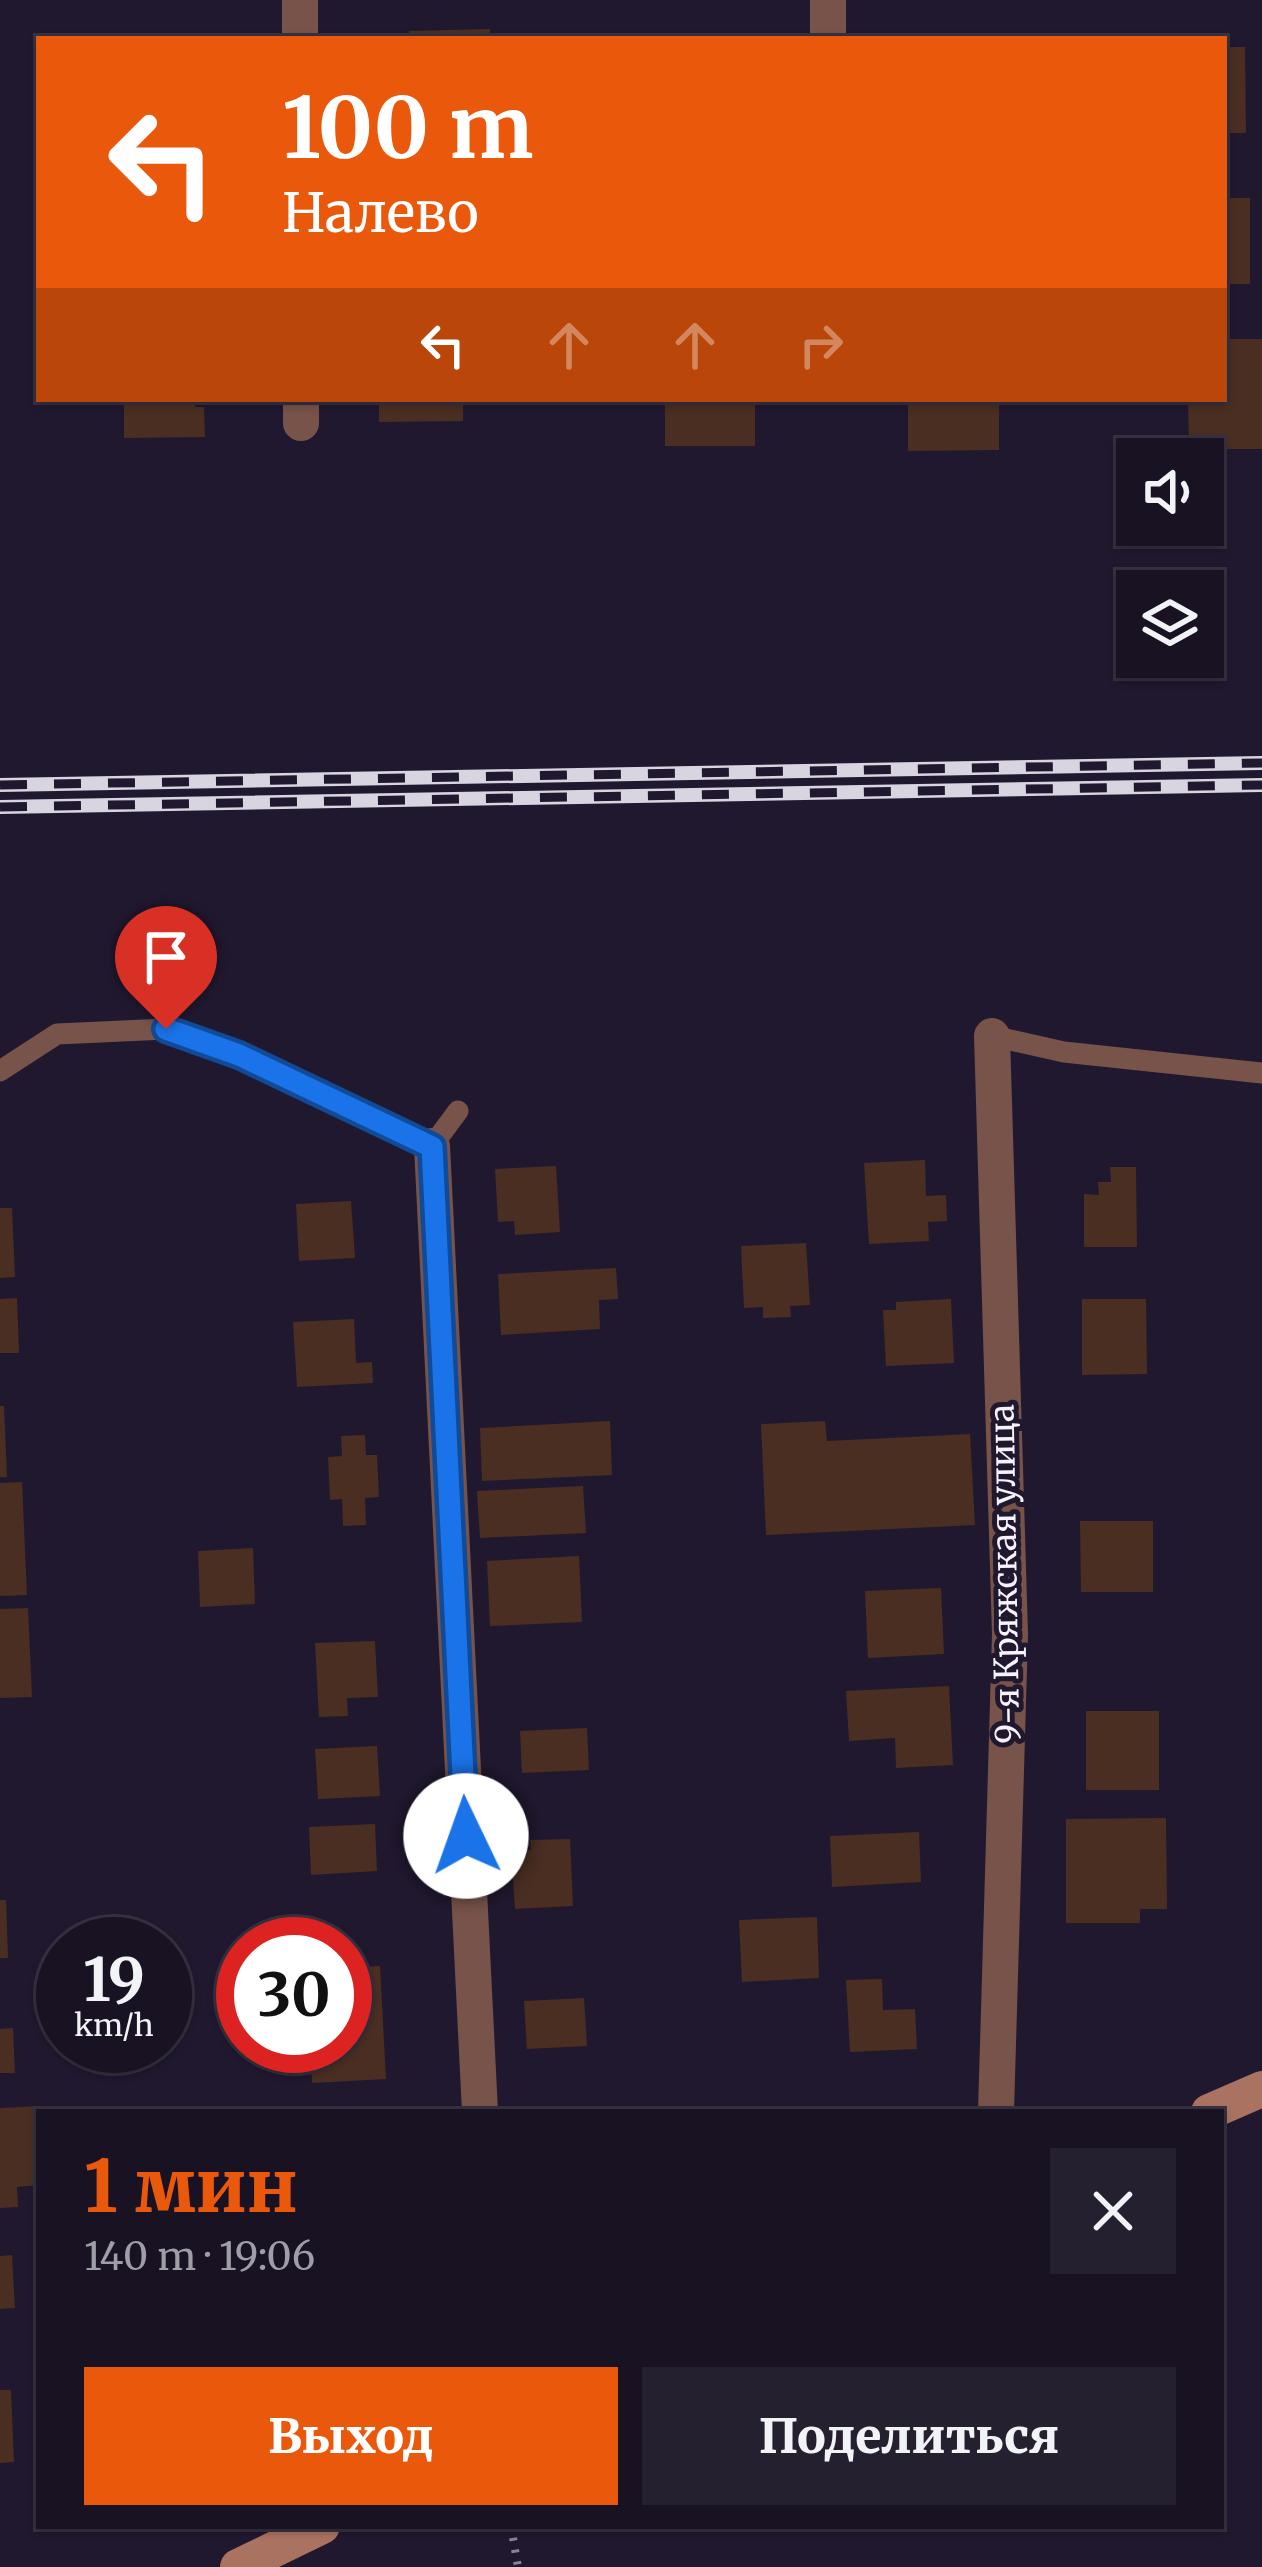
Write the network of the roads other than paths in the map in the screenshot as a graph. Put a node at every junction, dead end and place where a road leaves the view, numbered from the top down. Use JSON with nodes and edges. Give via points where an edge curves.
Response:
{"nodes":[{"id":1,"x":300,"y":0,"type":"edge"},
{"id":2,"x":828,"y":0,"type":"edge"},
{"id":3,"x":300,"y":36,"type":"edge"},
{"id":4,"x":828,"y":36,"type":"edge"},
{"id":5,"x":992,"y":1036,"type":"joint"},
{"id":6,"x":0,"y":1071,"type":"edge"},
{"id":7,"x":1262,"y":1073,"type":"edge"},
{"id":8,"x":458,"y":1111,"type":"dead end"},
{"id":9,"x":432,"y":1147,"type":"junction"},
{"id":10,"x":1262,"y":2089,"type":"edge"},
{"id":11,"x":480,"y":2109,"type":"edge"},
{"id":12,"x":996,"y":2109,"type":"edge"},
{"id":13,"x":1216,"y":2109,"type":"edge"},
{"id":14,"x":316,"y":2529,"type":"edge"},
{"id":15,"x":238,"y":2567,"type":"edge"}],
"edges":[{"from":1,"to":3,"type":"street"},
{"from":2,"to":4,"type":"street"},
{"from":5,"to":7,"type":"lane","via":[[1064,1052]]},
{"from":5,"to":12,"type":"street","name":"9-я Кряжская улица","via":[[1010,1634]]},
{"from":6,"to":9,"type":"lane","via":[[58,1034],[166,1029]]},
{"from":8,"to":9,"type":"lane"},
{"from":9,"to":11,"type":"street"},
{"from":10,"to":13,"type":"main road"},
{"from":14,"to":15,"type":"main road"}]}
